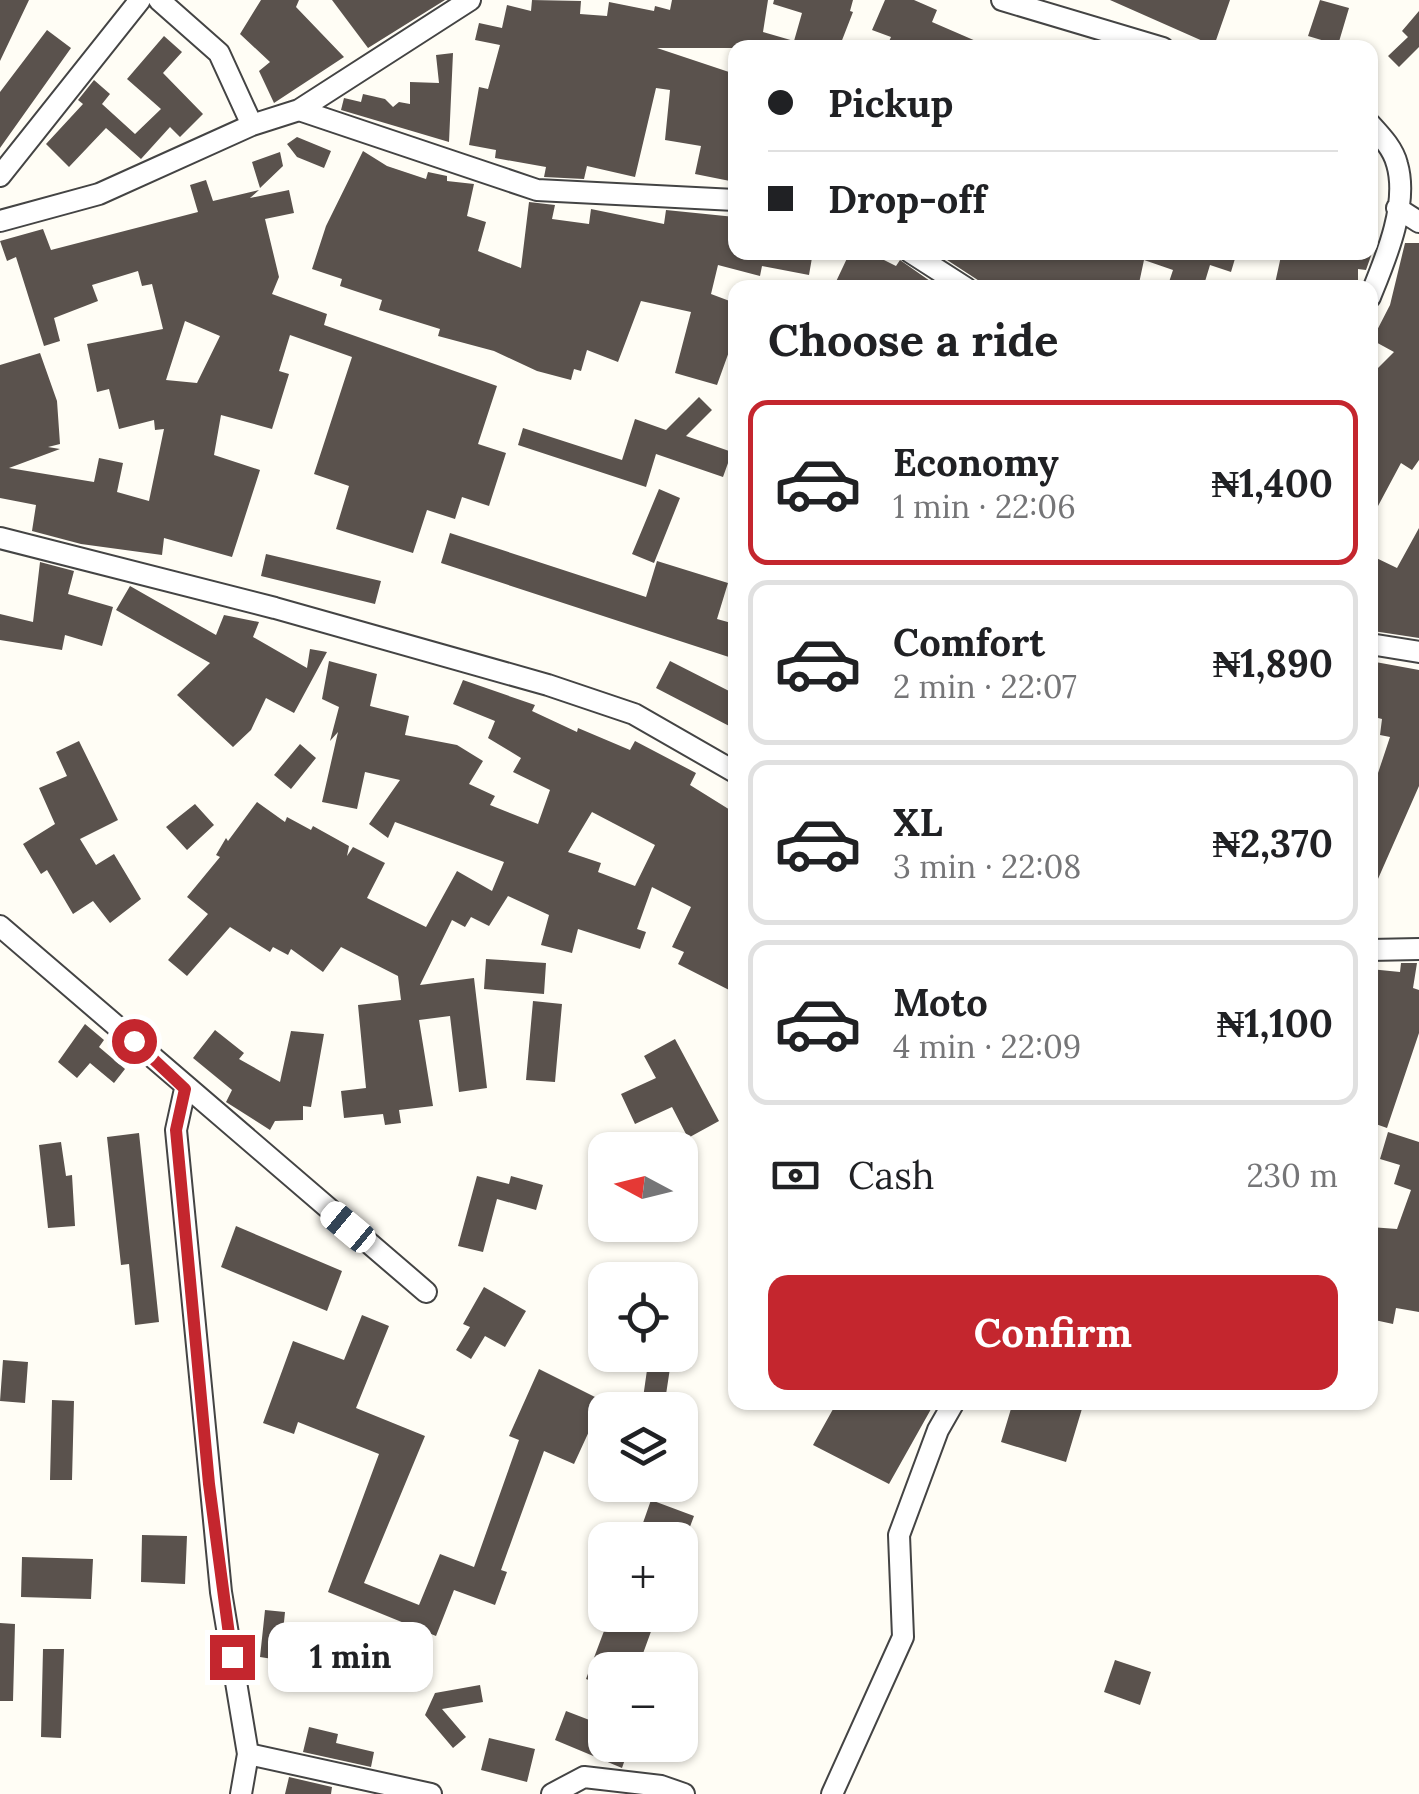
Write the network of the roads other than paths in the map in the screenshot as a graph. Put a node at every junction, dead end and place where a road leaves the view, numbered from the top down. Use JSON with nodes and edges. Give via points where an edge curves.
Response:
{"nodes":[{"id":1,"x":140,"y":0,"type":"edge"},
{"id":2,"x":159,"y":0,"type":"edge"},
{"id":3,"x":470,"y":0,"type":"edge"},
{"id":4,"x":1002,"y":0,"type":"edge"},
{"id":5,"x":1137,"y":40,"type":"edge"},
{"id":6,"x":299,"y":110,"type":"junction"},
{"id":7,"x":252,"y":125,"type":"junction"},
{"id":8,"x":1378,"y":136,"type":"edge"},
{"id":9,"x":0,"y":176,"type":"edge"},
{"id":10,"x":728,"y":200,"type":"edge"},
{"id":11,"x":1397,"y":208,"type":"junction"},
{"id":12,"x":0,"y":221,"type":"edge"},
{"id":13,"x":1419,"y":222,"type":"edge"},
{"id":14,"x":922,"y":260,"type":"edge"},
{"id":15,"x":954,"y":280,"type":"edge"},
{"id":16,"x":1377,"y":280,"type":"edge"},
{"id":17,"x":0,"y":538,"type":"edge"},
{"id":18,"x":1378,"y":645,"type":"edge"},
{"id":19,"x":1419,"y":652,"type":"edge"},
{"id":20,"x":728,"y":768,"type":"edge"},
{"id":21,"x":0,"y":926,"type":"edge"},
{"id":22,"x":1419,"y":949,"type":"edge"},
{"id":23,"x":1378,"y":950,"type":"edge"},
{"id":24,"x":185,"y":1089,"type":"junction"},
{"id":25,"x":426,"y":1292,"type":"dead end"},
{"id":26,"x":949,"y":1410,"type":"edge"},
{"id":27,"x":248,"y":1754,"type":"junction"},
{"id":28,"x":241,"y":1794,"type":"edge"},
{"id":29,"x":432,"y":1794,"type":"edge"},
{"id":30,"x":552,"y":1794,"type":"edge"},
{"id":31,"x":684,"y":1794,"type":"edge"},
{"id":32,"x":832,"y":1794,"type":"edge"}],
"edges":[{"from":1,"to":9,"type":"street"},
{"from":2,"to":7,"type":"street","via":[[219,53]]},
{"from":3,"to":6,"type":"street"},
{"from":4,"to":5,"type":"street"},
{"from":6,"to":7,"type":"street"},
{"from":6,"to":10,"type":"street","via":[[537,190]]},
{"from":7,"to":12,"type":"street","via":[[98,194]]},
{"from":8,"to":11,"type":"street","via":[[1398,165]]},
{"from":11,"to":13,"type":"street"},
{"from":11,"to":16,"type":"street"},
{"from":14,"to":15,"type":"street"},
{"from":17,"to":20,"type":"street","via":[[548,685],[634,714]]},
{"from":18,"to":19,"type":"street"},
{"from":21,"to":24,"type":"street"},
{"from":22,"to":23,"type":"street"},
{"from":24,"to":25,"type":"street"},
{"from":24,"to":27,"type":"street","via":[[176,1130],[202,1412],[221,1592]]},
{"from":26,"to":32,"type":"street","via":[[899,1535],[903,1637]]},
{"from":27,"to":28,"type":"street"},
{"from":27,"to":29,"type":"street"},
{"from":30,"to":31,"type":"street","via":[[584,1778]]}]}
